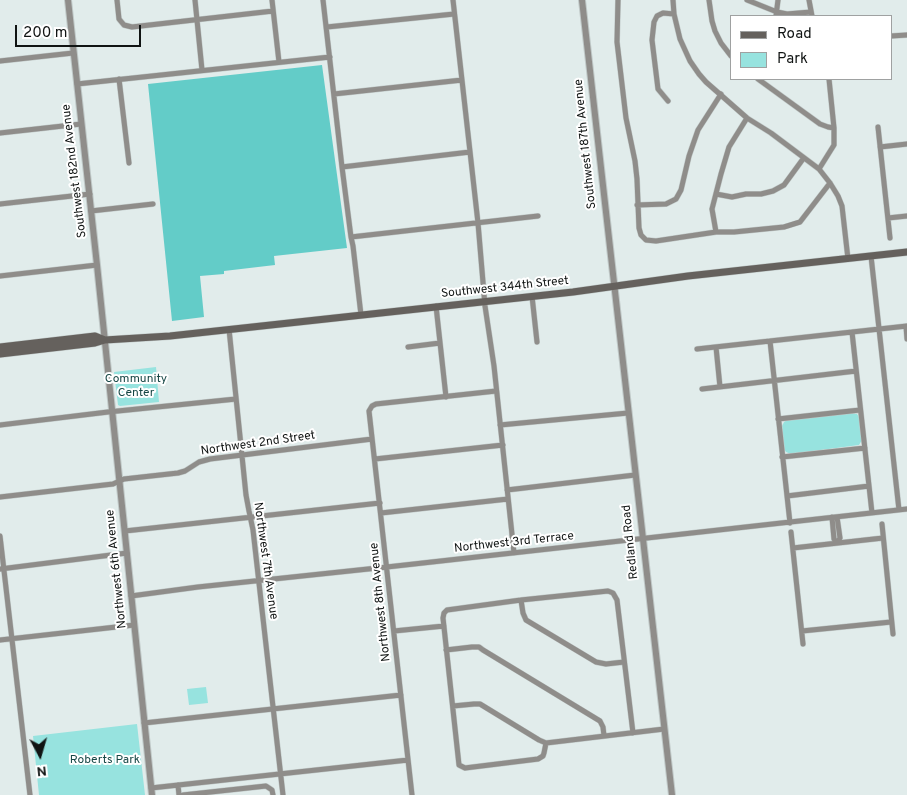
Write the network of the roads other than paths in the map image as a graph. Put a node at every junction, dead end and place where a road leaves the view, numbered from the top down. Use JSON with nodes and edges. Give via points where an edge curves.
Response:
{"nodes":[{"id":1,"x":68,"y":0,"type":"edge"},
{"id":2,"x":117,"y":0,"type":"edge"},
{"id":3,"x":195,"y":0,"type":"edge"},
{"id":4,"x":272,"y":0,"type":"edge"},
{"id":5,"x":323,"y":0,"type":"edge"},
{"id":6,"x":452,"y":0,"type":"edge"},
{"id":7,"x":582,"y":0,"type":"edge"},
{"id":8,"x":618,"y":0,"type":"edge"},
{"id":9,"x":673,"y":0,"type":"edge"},
{"id":10,"x":709,"y":0,"type":"edge"},
{"id":11,"x":747,"y":0,"type":"edge"},
{"id":12,"x":778,"y":0,"type":"edge"},
{"id":13,"x":809,"y":0,"type":"edge"},
{"id":14,"x":274,"y":11,"type":"junction"},
{"id":15,"x":454,"y":14,"type":"junction"},
{"id":16,"x":674,"y":14,"type":"junction"},
{"id":17,"x":776,"y":14,"type":"edge"},
{"id":18,"x":811,"y":14,"type":"edge"},
{"id":19,"x":197,"y":20,"type":"junction"},
{"id":20,"x":326,"y":27,"type":"junction"},
{"id":21,"x":907,"y":35,"type":"edge"},
{"id":22,"x":892,"y":36,"type":"edge"},
{"id":23,"x":73,"y":53,"type":"junction"},
{"id":24,"x":730,"y":55,"type":"edge"},
{"id":25,"x":330,"y":57,"type":"junction"},
{"id":26,"x":0,"y":61,"type":"edge"},
{"id":27,"x":279,"y":62,"type":"junction"},
{"id":28,"x":202,"y":70,"type":"junction"},
{"id":29,"x":119,"y":79,"type":"junction"},
{"id":30,"x":462,"y":80,"type":"junction"},
{"id":31,"x":759,"y":80,"type":"edge"},
{"id":32,"x":829,"y":80,"type":"edge"},
{"id":33,"x":77,"y":84,"type":"junction"},
{"id":34,"x":334,"y":94,"type":"junction"},
{"id":35,"x":721,"y":94,"type":"junction"},
{"id":36,"x":668,"y":101,"type":"dead end"},
{"id":37,"x":747,"y":118,"type":"junction"},
{"id":38,"x":81,"y":124,"type":"junction"},
{"id":39,"x":878,"y":127,"type":"dead end"},
{"id":40,"x":834,"y":128,"type":"junction"},
{"id":41,"x":0,"y":133,"type":"edge"},
{"id":42,"x":907,"y":144,"type":"edge"},
{"id":43,"x":880,"y":147,"type":"junction"},
{"id":44,"x":470,"y":152,"type":"junction"},
{"id":45,"x":803,"y":159,"type":"junction"},
{"id":46,"x":128,"y":163,"type":"dead end"},
{"id":47,"x":342,"y":167,"type":"junction"},
{"id":48,"x":819,"y":170,"type":"junction"},
{"id":49,"x":830,"y":183,"type":"junction"},
{"id":50,"x":90,"y":194,"type":"junction"},
{"id":51,"x":716,"y":194,"type":"junction"},
{"id":52,"x":0,"y":204,"type":"edge"},
{"id":53,"x":153,"y":204,"type":"dead end"},
{"id":54,"x":638,"y":206,"type":"junction"},
{"id":55,"x":91,"y":211,"type":"junction"},
{"id":56,"x":538,"y":216,"type":"dead end"},
{"id":57,"x":907,"y":216,"type":"edge"},
{"id":58,"x":888,"y":218,"type":"junction"},
{"id":59,"x":478,"y":223,"type":"junction"},
{"id":60,"x":716,"y":232,"type":"junction"},
{"id":61,"x":351,"y":237,"type":"junction"},
{"id":62,"x":890,"y":238,"type":"dead end"},
{"id":63,"x":907,"y":252,"type":"edge"},
{"id":64,"x":871,"y":256,"type":"junction"},
{"id":65,"x":848,"y":259,"type":"junction"},
{"id":66,"x":97,"y":265,"type":"junction"},
{"id":67,"x":0,"y":276,"type":"edge"},
{"id":68,"x":614,"y":286,"type":"junction"},
{"id":69,"x":532,"y":296,"type":"junction"},
{"id":70,"x":485,"y":301,"type":"junction"},
{"id":71,"x":436,"y":306,"type":"junction"},
{"id":72,"x":361,"y":315,"type":"junction"},
{"id":73,"x":906,"y":326,"type":"edge"},
{"id":74,"x":228,"y":329,"type":"junction"},
{"id":75,"x":879,"y":329,"type":"junction"},
{"id":76,"x":852,"y":332,"type":"junction"},
{"id":77,"x":907,"y":339,"type":"edge"},
{"id":78,"x":105,"y":340,"type":"junction"},
{"id":79,"x":770,"y":341,"type":"junction"},
{"id":80,"x":537,"y":342,"type":"dead end"},
{"id":81,"x":440,"y":343,"type":"junction"},
{"id":82,"x":0,"y":347,"type":"edge"},
{"id":83,"x":408,"y":347,"type":"dead end"},
{"id":84,"x":716,"y":347,"type":"junction"},
{"id":85,"x":697,"y":349,"type":"dead end"},
{"id":86,"x":0,"y":354,"type":"edge"},
{"id":87,"x":856,"y":371,"type":"junction"},
{"id":88,"x":774,"y":380,"type":"junction"},
{"id":89,"x":720,"y":387,"type":"junction"},
{"id":90,"x":702,"y":389,"type":"dead end"},
{"id":91,"x":496,"y":391,"type":"junction"},
{"id":92,"x":446,"y":397,"type":"junction"},
{"id":93,"x":236,"y":399,"type":"junction"},
{"id":94,"x":860,"y":410,"type":"junction"},
{"id":95,"x":112,"y":412,"type":"junction"},
{"id":96,"x":628,"y":413,"type":"junction"},
{"id":97,"x":778,"y":419,"type":"junction"},
{"id":98,"x":0,"y":425,"type":"edge"},
{"id":99,"x":500,"y":425,"type":"junction"},
{"id":100,"x":372,"y":439,"type":"junction"},
{"id":101,"x":502,"y":444,"type":"junction"},
{"id":102,"x":865,"y":448,"type":"junction"},
{"id":103,"x":242,"y":455,"type":"junction"},
{"id":104,"x":782,"y":457,"type":"junction"},
{"id":105,"x":374,"y":459,"type":"junction"},
{"id":106,"x":635,"y":475,"type":"junction"},
{"id":107,"x":119,"y":481,"type":"junction"},
{"id":108,"x":869,"y":486,"type":"junction"},
{"id":109,"x":507,"y":490,"type":"junction"},
{"id":110,"x":787,"y":496,"type":"junction"},
{"id":111,"x":0,"y":497,"type":"edge"},
{"id":112,"x":508,"y":499,"type":"junction"},
{"id":113,"x":380,"y":503,"type":"junction"},
{"id":114,"x":907,"y":509,"type":"edge"},
{"id":115,"x":899,"y":510,"type":"junction"},
{"id":116,"x":381,"y":513,"type":"junction"},
{"id":117,"x":872,"y":513,"type":"junction"},
{"id":118,"x":250,"y":517,"type":"junction"},
{"id":119,"x":834,"y":517,"type":"junction"},
{"id":120,"x":790,"y":523,"type":"junction"},
{"id":121,"x":882,"y":524,"type":"dead end"},
{"id":122,"x":125,"y":530,"type":"junction"},
{"id":123,"x":791,"y":532,"type":"dead end"},
{"id":124,"x":0,"y":536,"type":"edge"},
{"id":125,"x":883,"y":538,"type":"junction"},
{"id":126,"x":642,"y":539,"type":"junction"},
{"id":127,"x":837,"y":543,"type":"junction"},
{"id":128,"x":793,"y":548,"type":"junction"},
{"id":129,"x":128,"y":553,"type":"junction"},
{"id":130,"x":514,"y":553,"type":"junction"},
{"id":131,"x":387,"y":567,"type":"junction"},
{"id":132,"x":2,"y":568,"type":"edge"},
{"id":133,"x":259,"y":580,"type":"junction"},
{"id":134,"x":131,"y":596,"type":"junction"},
{"id":135,"x":521,"y":600,"type":"junction"},
{"id":136,"x":892,"y":622,"type":"junction"},
{"id":137,"x":134,"y":625,"type":"junction"},
{"id":138,"x":444,"y":626,"type":"junction"},
{"id":139,"x":394,"y":631,"type":"junction"},
{"id":140,"x":802,"y":631,"type":"junction"},
{"id":141,"x":893,"y":634,"type":"dead end"},
{"id":142,"x":12,"y":638,"type":"junction"},
{"id":143,"x":0,"y":640,"type":"edge"},
{"id":144,"x":803,"y":644,"type":"dead end"},
{"id":145,"x":446,"y":650,"type":"junction"},
{"id":146,"x":624,"y":662,"type":"junction"},
{"id":147,"x":401,"y":695,"type":"junction"},
{"id":148,"x":453,"y":706,"type":"junction"},
{"id":149,"x":273,"y":709,"type":"junction"},
{"id":150,"x":144,"y":723,"type":"junction"},
{"id":151,"x":664,"y":729,"type":"junction"},
{"id":152,"x":633,"y":733,"type":"junction"},
{"id":153,"x":604,"y":736,"type":"junction"},
{"id":154,"x":546,"y":743,"type":"junction"},
{"id":155,"x":408,"y":760,"type":"junction"},
{"id":156,"x":281,"y":773,"type":"junction"},
{"id":157,"x":256,"y":776,"type":"junction"},
{"id":158,"x":178,"y":785,"type":"junction"},
{"id":159,"x":258,"y":787,"type":"junction"},
{"id":160,"x":151,"y":791,"type":"edge"},
{"id":161,"x":30,"y":795,"type":"edge"},
{"id":162,"x":179,"y":795,"type":"edge"},
{"id":163,"x":183,"y":795,"type":"edge"},
{"id":164,"x":273,"y":795,"type":"edge"},
{"id":165,"x":283,"y":795,"type":"edge"},
{"id":166,"x":412,"y":795,"type":"edge"},
{"id":167,"x":672,"y":795,"type":"edge"}],
"edges":[{"from":1,"to":23,"type":"street","name":"Southwest 182nd Avenue"},
{"from":2,"to":19,"type":"street","via":[[119,19],[124,25],[132,27]]},
{"from":3,"to":19,"type":"street"},
{"from":4,"to":14,"type":"street"},
{"from":5,"to":20,"type":"street"},
{"from":6,"to":15,"type":"street"},
{"from":7,"to":68,"type":"street","name":"Southwest 187th Avenue"},
{"from":8,"to":54,"type":"street","via":[[617,42],[628,132],[636,161]]},
{"from":9,"to":16,"type":"street"},
{"from":10,"to":24,"type":"street","via":[[715,30]]},
{"from":11,"to":17,"type":"street"},
{"from":12,"to":17,"type":"street"},
{"from":13,"to":18,"type":"street"},
{"from":14,"to":19,"type":"street"},
{"from":14,"to":27,"type":"street"},
{"from":15,"to":20,"type":"street"},
{"from":15,"to":30,"type":"street"},
{"from":16,"to":35,"type":"street","via":[[690,61],[706,82]]},
{"from":16,"to":36,"type":"street","via":[[657,16],[652,40],[658,89]]},
{"from":17,"to":18,"type":"street"},
{"from":19,"to":28,"type":"street"},
{"from":20,"to":25,"type":"street"},
{"from":21,"to":22,"type":"street"},
{"from":23,"to":26,"type":"street"},
{"from":23,"to":33,"type":"street","name":"Southwest 182nd Avenue"},
{"from":25,"to":27,"type":"street"},
{"from":25,"to":34,"type":"street"},
{"from":27,"to":28,"type":"street"},
{"from":28,"to":29,"type":"street"},
{"from":29,"to":33,"type":"street"},
{"from":29,"to":46,"type":"street"},
{"from":30,"to":34,"type":"street"},
{"from":30,"to":44,"type":"street"},
{"from":31,"to":40,"type":"street","via":[[820,124]]},
{"from":32,"to":40,"type":"street"},
{"from":33,"to":38,"type":"street","name":"Southwest 182nd Avenue"},
{"from":34,"to":47,"type":"street"},
{"from":35,"to":37,"type":"street"},
{"from":35,"to":54,"type":"street","via":[[698,130],[676,199],[666,204]]},
{"from":37,"to":45,"type":"street"},
{"from":37,"to":51,"type":"street","via":[[729,147]]},
{"from":38,"to":41,"type":"street"},
{"from":38,"to":50,"type":"street","name":"Southwest 182nd Avenue"},
{"from":39,"to":43,"type":"street"},
{"from":40,"to":48,"type":"street","via":[[834,145]]},
{"from":42,"to":43,"type":"street"},
{"from":43,"to":58,"type":"street"},
{"from":44,"to":47,"type":"street"},
{"from":44,"to":59,"type":"street"},
{"from":45,"to":48,"type":"street"},
{"from":45,"to":51,"type":"street","via":[[784,185],[773,191],[732,197]]},
{"from":47,"to":61,"type":"street"},
{"from":48,"to":49,"type":"street"},
{"from":49,"to":60,"type":"street","via":[[800,222],[784,227]]},
{"from":49,"to":65,"type":"street","via":[[842,206]]},
{"from":50,"to":52,"type":"street"},
{"from":50,"to":55,"type":"street","name":"Southwest 182nd Avenue"},
{"from":51,"to":60,"type":"street","via":[[712,209]]},
{"from":53,"to":55,"type":"street"},
{"from":54,"to":60,"type":"street","via":[[639,228],[646,240]]},
{"from":55,"to":66,"type":"street","name":"Southwest 182nd Avenue"},
{"from":56,"to":59,"type":"street"},
{"from":57,"to":58,"type":"street"},
{"from":58,"to":62,"type":"street"},
{"from":59,"to":61,"type":"street"},
{"from":59,"to":70,"type":"street"},
{"from":61,"to":72,"type":"street"},
{"from":63,"to":64,"type":"main road","name":"Southwest 344th Street"},
{"from":64,"to":65,"type":"main road","name":"Southwest 344th Street"},
{"from":64,"to":75,"type":"street"},
{"from":65,"to":68,"type":"main road","name":"Southwest 344th Street"},
{"from":66,"to":67,"type":"street"},
{"from":66,"to":78,"type":"street","name":"Southwest 182nd Avenue"},
{"from":68,"to":69,"type":"main road","name":"Southwest 344th Street"},
{"from":68,"to":96,"type":"street","name":"Redland Road"},
{"from":69,"to":70,"type":"main road","name":"Southwest 344th Street"},
{"from":69,"to":80,"type":"street"},
{"from":70,"to":71,"type":"main road","name":"Southwest 344th Street"},
{"from":70,"to":91,"type":"street"},
{"from":71,"to":72,"type":"main road","name":"Southwest 344th Street"},
{"from":71,"to":81,"type":"street"},
{"from":72,"to":74,"type":"main road","name":"Southwest 344th Street"},
{"from":73,"to":75,"type":"street"},
{"from":73,"to":77,"type":"street"},
{"from":74,"to":78,"type":"main road","name":"Southwest 344th Street"},
{"from":74,"to":93,"type":"street","name":"Northwest 7th Avenue"},
{"from":75,"to":76,"type":"street"},
{"from":75,"to":115,"type":"street"},
{"from":76,"to":79,"type":"street"},
{"from":76,"to":87,"type":"street"},
{"from":78,"to":82,"type":"main road","name":"Southwest 344th Street","via":[[94,336]]},
{"from":78,"to":86,"type":"main road","name":"Southwest 344th Street"},
{"from":78,"to":95,"type":"street","name":"Northwest 6th Avenue"},
{"from":79,"to":84,"type":"street"},
{"from":79,"to":88,"type":"street"},
{"from":81,"to":83,"type":"street"},
{"from":81,"to":92,"type":"street"},
{"from":84,"to":85,"type":"street"},
{"from":84,"to":89,"type":"street"},
{"from":87,"to":88,"type":"street"},
{"from":87,"to":94,"type":"street"},
{"from":88,"to":89,"type":"street"},
{"from":88,"to":97,"type":"street"},
{"from":89,"to":90,"type":"street"},
{"from":91,"to":92,"type":"street"},
{"from":91,"to":99,"type":"street"},
{"from":92,"to":100,"type":"street","name":"Northwest 8th Avenue","via":[[374,404],[369,413]]},
{"from":93,"to":95,"type":"street"},
{"from":93,"to":103,"type":"street","name":"Northwest 7th Avenue"},
{"from":94,"to":97,"type":"street"},
{"from":94,"to":102,"type":"street"},
{"from":95,"to":98,"type":"street"},
{"from":95,"to":107,"type":"street","name":"Northwest 6th Avenue"},
{"from":96,"to":99,"type":"street"},
{"from":96,"to":106,"type":"street","name":"Redland Road"},
{"from":97,"to":104,"type":"street"},
{"from":99,"to":101,"type":"street"},
{"from":100,"to":103,"type":"street","name":"Northwest 2nd Street"},
{"from":100,"to":105,"type":"street","name":"Northwest 8th Avenue"},
{"from":101,"to":105,"type":"street"},
{"from":101,"to":109,"type":"street"},
{"from":102,"to":104,"type":"street"},
{"from":102,"to":108,"type":"street"},
{"from":103,"to":107,"type":"street","name":"Northwest 2nd Street","via":[[205,460],[178,473]]},
{"from":103,"to":118,"type":"street","name":"Northwest 7th Avenue"},
{"from":104,"to":110,"type":"street"},
{"from":105,"to":113,"type":"street","name":"Northwest 8th Avenue"},
{"from":106,"to":109,"type":"street"},
{"from":106,"to":126,"type":"street","name":"Redland Road"},
{"from":107,"to":111,"type":"street","name":"Northwest 2nd Street"},
{"from":107,"to":122,"type":"street","name":"Northwest 6th Avenue"},
{"from":108,"to":110,"type":"street"},
{"from":108,"to":117,"type":"street"},
{"from":109,"to":112,"type":"street"},
{"from":110,"to":120,"type":"street"},
{"from":112,"to":116,"type":"street"},
{"from":112,"to":130,"type":"street"},
{"from":113,"to":116,"type":"street","name":"Northwest 8th Avenue"},
{"from":113,"to":118,"type":"street"},
{"from":114,"to":115,"type":"street","name":"Northwest 3rd Terrace"},
{"from":115,"to":117,"type":"street","name":"Northwest 3rd Terrace"},
{"from":116,"to":131,"type":"street","name":"Northwest 8th Avenue"},
{"from":117,"to":119,"type":"street","name":"Northwest 3rd Terrace"},
{"from":118,"to":122,"type":"street"},
{"from":118,"to":133,"type":"street","name":"Northwest 7th Avenue"},
{"from":119,"to":120,"type":"street","name":"Northwest 3rd Terrace"},
{"from":119,"to":127,"type":"street","via":[[840,538]]},
{"from":120,"to":126,"type":"street","name":"Northwest 3rd Terrace"},
{"from":121,"to":125,"type":"street"},
{"from":122,"to":129,"type":"street","name":"Northwest 6th Avenue"},
{"from":123,"to":128,"type":"street"},
{"from":124,"to":132,"type":"street"},
{"from":125,"to":127,"type":"street"},
{"from":125,"to":136,"type":"street"},
{"from":126,"to":130,"type":"street","name":"Northwest 3rd Terrace"},
{"from":126,"to":151,"type":"street","name":"Redland Road"},
{"from":127,"to":128,"type":"street"},
{"from":128,"to":140,"type":"street"},
{"from":129,"to":132,"type":"street"},
{"from":129,"to":134,"type":"street","name":"Northwest 6th Avenue"},
{"from":130,"to":131,"type":"street","name":"Northwest 3rd Terrace"},
{"from":131,"to":133,"type":"street","name":"Northwest 3rd Terrace"},
{"from":131,"to":139,"type":"street","name":"Northwest 8th Avenue"},
{"from":132,"to":142,"type":"street"},
{"from":133,"to":134,"type":"street","name":"Northwest 3rd Terrace"},
{"from":133,"to":149,"type":"street","name":"Northwest 7th Avenue"},
{"from":134,"to":137,"type":"street","name":"Northwest 6th Avenue"},
{"from":135,"to":138,"type":"street","via":[[452,608],[443,615]]},
{"from":135,"to":146,"type":"street","via":[[526,620],[596,662]]},
{"from":135,"to":146,"type":"street","via":[[613,593],[618,600]]},
{"from":136,"to":140,"type":"street"},
{"from":136,"to":141,"type":"street"},
{"from":137,"to":142,"type":"street"},
{"from":137,"to":150,"type":"street","name":"Northwest 6th Avenue"},
{"from":138,"to":139,"type":"street"},
{"from":138,"to":145,"type":"street"},
{"from":139,"to":147,"type":"street","name":"Northwest 8th Avenue"},
{"from":140,"to":144,"type":"street"},
{"from":142,"to":143,"type":"street"},
{"from":142,"to":161,"type":"street"},
{"from":145,"to":148,"type":"street"},
{"from":145,"to":153,"type":"street","via":[[479,647],[600,721]]},
{"from":146,"to":152,"type":"street"},
{"from":147,"to":149,"type":"street"},
{"from":147,"to":155,"type":"street","name":"Northwest 8th Avenue"},
{"from":148,"to":154,"type":"street","via":[[480,704]]},
{"from":148,"to":154,"type":"street","via":[[457,757],[459,765],[465,768],[538,759],[543,756]]},
{"from":149,"to":150,"type":"street"},
{"from":149,"to":156,"type":"street","name":"Northwest 7th Avenue"},
{"from":150,"to":160,"type":"street","name":"Northwest 6th Avenue"},
{"from":151,"to":152,"type":"street"},
{"from":151,"to":167,"type":"street","name":"Redland Road"},
{"from":152,"to":153,"type":"street"},
{"from":153,"to":154,"type":"street"},
{"from":155,"to":156,"type":"street"},
{"from":155,"to":166,"type":"street","name":"Northwest 8th Avenue"},
{"from":156,"to":157,"type":"street"},
{"from":156,"to":165,"type":"street","name":"Northwest 7th Avenue"},
{"from":157,"to":158,"type":"street"},
{"from":157,"to":159,"type":"street"},
{"from":158,"to":160,"type":"street"},
{"from":158,"to":162,"type":"street"},
{"from":159,"to":163,"type":"street"},
{"from":159,"to":164,"type":"street","via":[[268,786]]}]}
